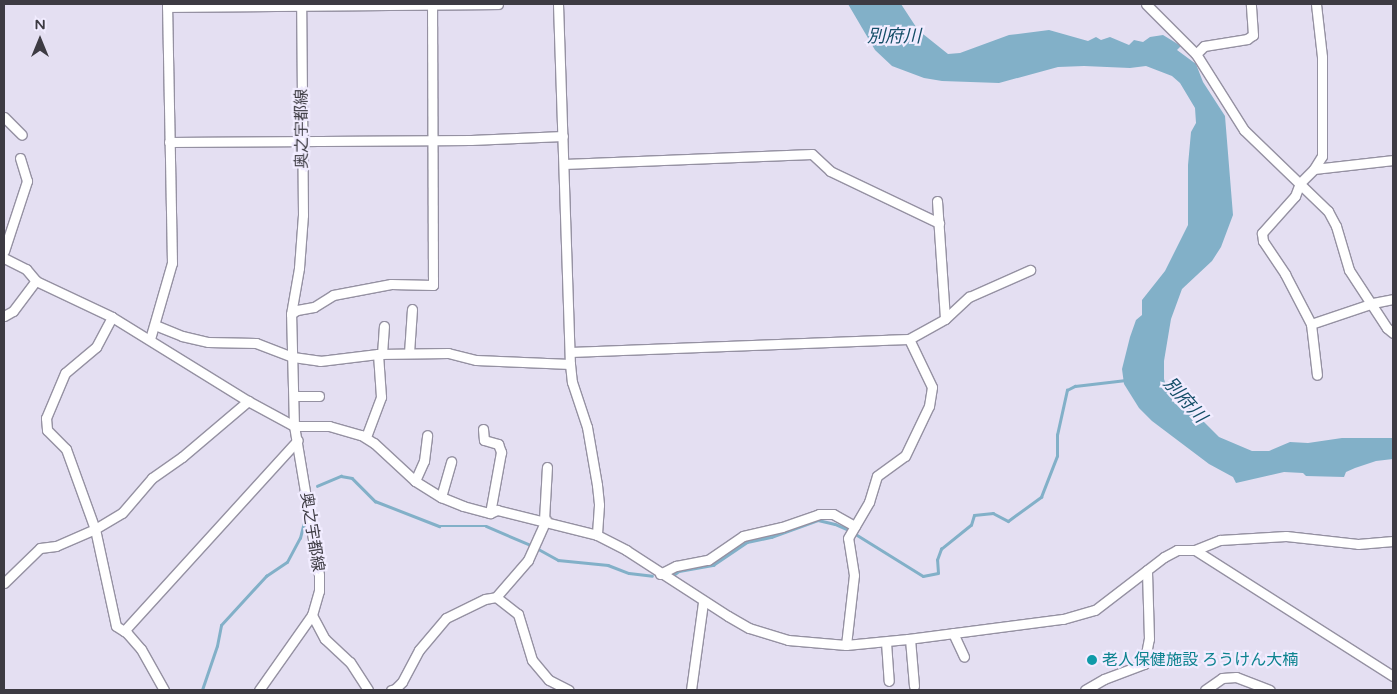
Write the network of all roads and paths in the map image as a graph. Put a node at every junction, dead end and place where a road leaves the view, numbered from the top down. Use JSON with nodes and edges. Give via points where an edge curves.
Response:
{"nodes":[{"id":1,"x":498,"y":4,"type":"edge"},
{"id":2,"x":558,"y":4,"type":"edge"},
{"id":3,"x":1146,"y":4,"type":"edge"},
{"id":4,"x":1251,"y":4,"type":"edge"},
{"id":5,"x":1316,"y":4,"type":"edge"},
{"id":6,"x":301,"y":5,"type":"edge"},
{"id":7,"x":432,"y":5,"type":"edge"},
{"id":8,"x":167,"y":6,"type":"edge"},
{"id":9,"x":1196,"y":54,"type":"junction"},
{"id":10,"x":4,"y":117,"type":"edge"},
{"id":11,"x":22,"y":135,"type":"dead end"},
{"id":12,"x":563,"y":136,"type":"junction"},
{"id":13,"x":433,"y":139,"type":"junction"},
{"id":14,"x":170,"y":142,"type":"junction"},
{"id":15,"x":302,"y":142,"type":"junction"},
{"id":16,"x":20,"y":158,"type":"dead end"},
{"id":17,"x":1393,"y":160,"type":"edge"},
{"id":18,"x":564,"y":164,"type":"junction"},
{"id":19,"x":1314,"y":170,"type":"junction"},
{"id":20,"x":1300,"y":183,"type":"junction"},
{"id":21,"x":937,"y":201,"type":"dead end"},
{"id":22,"x":939,"y":224,"type":"junction"},
{"id":23,"x":4,"y":251,"type":"edge"},
{"id":24,"x":4,"y":258,"type":"edge"},
{"id":25,"x":1030,"y":270,"type":"dead end"},
{"id":26,"x":36,"y":281,"type":"junction"},
{"id":27,"x":1393,"y":299,"type":"edge"},
{"id":28,"x":1373,"y":303,"type":"junction"},
{"id":29,"x":412,"y":309,"type":"dead end"},
{"id":30,"x":291,"y":314,"type":"junction"},
{"id":31,"x":4,"y":316,"type":"edge"},
{"id":32,"x":112,"y":317,"type":"junction"},
{"id":33,"x":945,"y":319,"type":"junction"},
{"id":34,"x":1311,"y":324,"type":"junction"},
{"id":35,"x":155,"y":325,"type":"junction"},
{"id":36,"x":384,"y":326,"type":"dead end"},
{"id":37,"x":1393,"y":333,"type":"edge"},
{"id":38,"x":150,"y":339,"type":"junction"},
{"id":39,"x":909,"y":339,"type":"junction"},
{"id":40,"x":570,"y":352,"type":"junction"},
{"id":41,"x":409,"y":353,"type":"junction"},
{"id":42,"x":380,"y":354,"type":"junction"},
{"id":43,"x":293,"y":357,"type":"junction"},
{"id":44,"x":570,"y":364,"type":"junction"},
{"id":45,"x":1317,"y":375,"type":"dead end"},
{"id":46,"x":295,"y":396,"type":"junction"},
{"id":47,"x":319,"y":396,"type":"dead end"},
{"id":48,"x":248,"y":401,"type":"junction"},
{"id":49,"x":294,"y":426,"type":"junction"},
{"id":50,"x":482,"y":429,"type":"dead end"},
{"id":51,"x":427,"y":435,"type":"dead end"},
{"id":52,"x":366,"y":437,"type":"junction"},
{"id":53,"x":298,"y":440,"type":"junction"},
{"id":54,"x":451,"y":461,"type":"dead end"},
{"id":55,"x":547,"y":467,"type":"dead end"},
{"id":56,"x":416,"y":481,"type":"junction"},
{"id":57,"x":441,"y":497,"type":"junction"},
{"id":58,"x":490,"y":513,"type":"junction"},
{"id":59,"x":545,"y":520,"type":"junction"},
{"id":60,"x":854,"y":528,"type":"junction"},
{"id":61,"x":95,"y":529,"type":"junction"},
{"id":62,"x":597,"y":534,"type":"junction"},
{"id":63,"x":1393,"y":541,"type":"edge"},
{"id":64,"x":1195,"y":550,"type":"junction"},
{"id":65,"x":1146,"y":570,"type":"junction"},
{"id":66,"x":660,"y":574,"type":"junction"},
{"id":67,"x":4,"y":583,"type":"edge"},
{"id":68,"x":496,"y":597,"type":"junction"},
{"id":69,"x":703,"y":602,"type":"junction"},
{"id":70,"x":312,"y":615,"type":"junction"},
{"id":71,"x":124,"y":631,"type":"junction"},
{"id":72,"x":953,"y":633,"type":"junction"},
{"id":73,"x":910,"y":639,"type":"junction"},
{"id":74,"x":886,"y":642,"type":"junction"},
{"id":75,"x":846,"y":645,"type":"junction"},
{"id":76,"x":964,"y":657,"type":"dead end"},
{"id":77,"x":1393,"y":676,"type":"edge"},
{"id":78,"x":889,"y":681,"type":"dead end"},
{"id":79,"x":914,"y":686,"type":"dead end"},
{"id":80,"x":164,"y":690,"type":"edge"},
{"id":81,"x":258,"y":690,"type":"edge"},
{"id":82,"x":368,"y":690,"type":"edge"},
{"id":83,"x":391,"y":690,"type":"edge"},
{"id":84,"x":569,"y":690,"type":"edge"},
{"id":85,"x":690,"y":690,"type":"edge"},
{"id":86,"x":1085,"y":690,"type":"edge"},
{"id":87,"x":1205,"y":690,"type":"edge"},
{"id":88,"x":1270,"y":690,"type":"edge"}],
"edges":[{"from":1,"to":7,"type":"street"},
{"from":2,"to":12,"type":"street"},
{"from":3,"to":9,"type":"street"},
{"from":4,"to":9,"type":"street","via":[[1253,35],[1247,39],[1204,46]]},
{"from":5,"to":19,"type":"street","via":[[1323,110],[1322,156]]},
{"from":6,"to":7,"type":"street"},
{"from":6,"to":8,"type":"street"},
{"from":6,"to":15,"type":"street","name":"奥之宇都線"},
{"from":7,"to":13,"type":"street"},
{"from":8,"to":14,"type":"street"},
{"from":9,"to":20,"type":"street","via":[[1244,130]]},
{"from":10,"to":11,"type":"street"},
{"from":12,"to":13,"type":"street"},
{"from":12,"to":18,"type":"street"},
{"from":13,"to":15,"type":"street"},
{"from":13,"to":30,"type":"street","via":[[433,285],[391,284],[333,295],[314,307]]},
{"from":14,"to":15,"type":"street"},
{"from":14,"to":35,"type":"street","via":[[172,263]]},
{"from":15,"to":30,"type":"street","name":"奥之宇都線","via":[[302,232]]},
{"from":16,"to":23,"type":"street","via":[[27,182]]},
{"from":17,"to":19,"type":"street"},
{"from":18,"to":22,"type":"street","via":[[812,154],[830,171]]},
{"from":18,"to":40,"type":"street"},
{"from":19,"to":20,"type":"street"},
{"from":20,"to":28,"type":"street","via":[[1328,211],[1336,226],[1349,270]]},
{"from":20,"to":34,"type":"street","via":[[1295,196],[1262,233],[1264,242]]},
{"from":21,"to":22,"type":"street"},
{"from":22,"to":33,"type":"street"},
{"from":24,"to":26,"type":"street","via":[[26,269]]},
{"from":25,"to":33,"type":"street","via":[[969,297]]},
{"from":26,"to":31,"type":"street","via":[[13,311]]},
{"from":26,"to":32,"type":"street"},
{"from":27,"to":28,"type":"street"},
{"from":28,"to":34,"type":"street"},
{"from":28,"to":37,"type":"street"},
{"from":29,"to":41,"type":"street"},
{"from":30,"to":43,"type":"street","name":"奥之宇都線"},
{"from":32,"to":38,"type":"street"},
{"from":32,"to":61,"type":"street","via":[[96,347],[65,373],[46,418],[47,430],[66,449]]},
{"from":33,"to":39,"type":"street"},
{"from":34,"to":45,"type":"street"},
{"from":35,"to":38,"type":"street"},
{"from":35,"to":43,"type":"street","via":[[208,342],[256,343]]},
{"from":36,"to":42,"type":"street"},
{"from":38,"to":48,"type":"street"},
{"from":39,"to":40,"type":"street"},
{"from":39,"to":60,"type":"street","via":[[932,387],[929,406],[905,456],[877,476],[869,502]]},
{"from":40,"to":44,"type":"street"},
{"from":41,"to":42,"type":"street"},
{"from":41,"to":44,"type":"street","via":[[448,353],[476,360]]},
{"from":42,"to":43,"type":"street","via":[[320,361]]},
{"from":42,"to":52,"type":"street","via":[[381,397]]},
{"from":43,"to":46,"type":"street","name":"奥之宇都線"},
{"from":44,"to":62,"type":"street","via":[[598,485]]},
{"from":46,"to":47,"type":"street"},
{"from":46,"to":49,"type":"street","name":"奥之宇都線"},
{"from":48,"to":49,"type":"street"},
{"from":48,"to":61,"type":"street","via":[[152,478],[122,513]]},
{"from":49,"to":52,"type":"street","via":[[329,426]]},
{"from":49,"to":53,"type":"street","name":"奥之宇都線"},
{"from":50,"to":58,"type":"street","via":[[484,440],[498,444],[501,452]]},
{"from":51,"to":56,"type":"street","via":[[424,461]]},
{"from":52,"to":56,"type":"street"},
{"from":53,"to":70,"type":"street","name":"奥之宇都線","via":[[319,575],[319,591]]},
{"from":53,"to":71,"type":"street"},
{"from":54,"to":57,"type":"street"},
{"from":55,"to":59,"type":"street"},
{"from":56,"to":57,"type":"street"},
{"from":57,"to":58,"type":"street"},
{"from":58,"to":59,"type":"street","via":[[497,510]]},
{"from":59,"to":62,"type":"street"},
{"from":59,"to":68,"type":"street","via":[[528,560]]},
{"from":60,"to":66,"type":"street","via":[[833,514],[819,514],[743,536],[708,560],[676,566]]},
{"from":60,"to":75,"type":"street","via":[[848,538],[854,575]]},
{"from":61,"to":67,"type":"street","via":[[56,546],[40,548]]},
{"from":61,"to":71,"type":"street","via":[[116,626]]},
{"from":62,"to":66,"type":"street"},
{"from":63,"to":64,"type":"street","via":[[1358,544],[1301,536],[1271,536],[1220,540]]},
{"from":64,"to":65,"type":"street","via":[[1177,550]]},
{"from":64,"to":77,"type":"street"},
{"from":65,"to":72,"type":"street","via":[[1095,610],[1063,619]]},
{"from":65,"to":86,"type":"street","via":[[1149,638],[1144,664]]},
{"from":66,"to":69,"type":"street"},
{"from":68,"to":83,"type":"street","via":[[446,618],[419,650],[402,682]]},
{"from":68,"to":84,"type":"street","via":[[518,614],[532,660],[549,680]]},
{"from":69,"to":75,"type":"street","via":[[748,628],[772,636],[806,644]]},
{"from":69,"to":85,"type":"street"},
{"from":70,"to":81,"type":"street","name":"奥之宇都線"},
{"from":70,"to":82,"type":"street","via":[[325,639],[350,662]]},
{"from":71,"to":80,"type":"street","via":[[141,649]]},
{"from":72,"to":73,"type":"street"},
{"from":72,"to":76,"type":"street"},
{"from":73,"to":74,"type":"street"},
{"from":73,"to":79,"type":"street"},
{"from":74,"to":75,"type":"street"},
{"from":74,"to":78,"type":"street"},
{"from":87,"to":88,"type":"street","via":[[1222,678],[1236,677]]}]}
